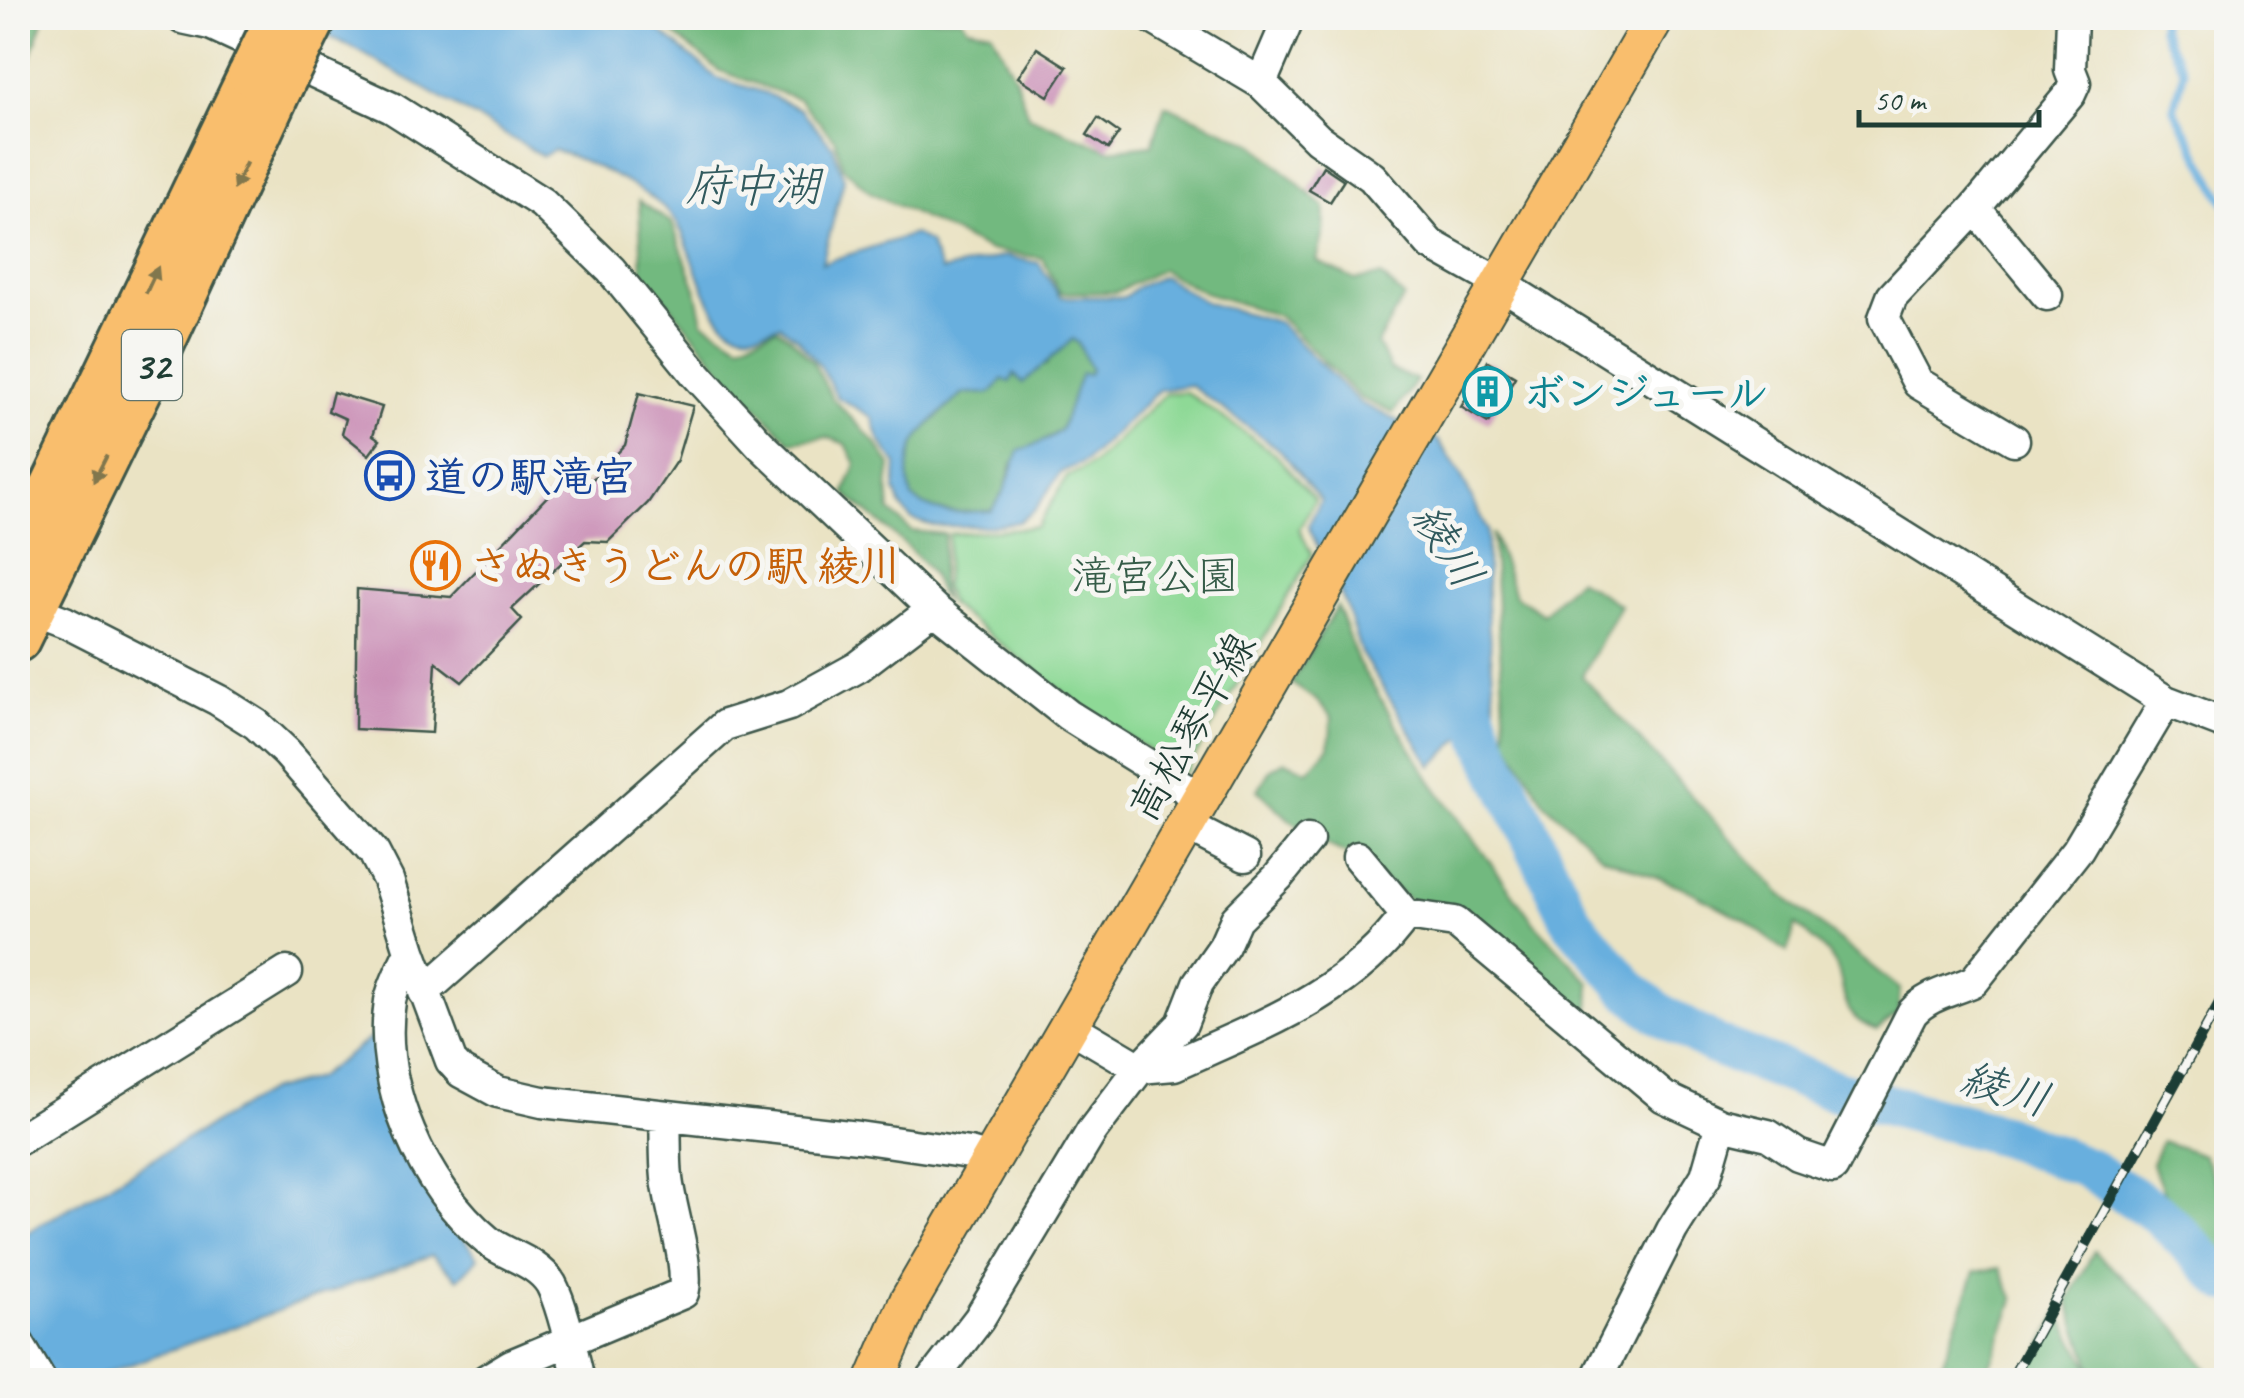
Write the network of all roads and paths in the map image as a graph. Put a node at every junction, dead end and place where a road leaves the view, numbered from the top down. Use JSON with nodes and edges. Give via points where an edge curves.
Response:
{"nodes":[{"id":1,"x":182,"y":18,"type":"edge"},
{"id":2,"x":277,"y":18,"type":"edge"},
{"id":3,"x":315,"y":18,"type":"edge"},
{"id":4,"x":1152,"y":18,"type":"edge"},
{"id":5,"x":1288,"y":18,"type":"edge"},
{"id":6,"x":1655,"y":18,"type":"edge"},
{"id":7,"x":2072,"y":18,"type":"edge"},
{"id":8,"x":266,"y":81,"type":"junction"},
{"id":9,"x":1261,"y":84,"type":"junction"},
{"id":10,"x":1975,"y":208,"type":"junction"},
{"id":11,"x":1500,"y":284,"type":"junction"},
{"id":12,"x":2047,"y":295,"type":"dead end"},
{"id":13,"x":2014,"y":440,"type":"dead end"},
{"id":14,"x":18,"y":557,"type":"edge"},
{"id":15,"x":934,"y":609,"type":"junction"},
{"id":16,"x":22,"y":618,"type":"edge"},
{"id":17,"x":2166,"y":701,"type":"junction"},
{"id":18,"x":2226,"y":724,"type":"edge"},
{"id":19,"x":1193,"y":811,"type":"junction"},
{"id":20,"x":1308,"y":840,"type":"dead end"},
{"id":21,"x":1245,"y":856,"type":"dead end"},
{"id":22,"x":1358,"y":856,"type":"dead end"},
{"id":23,"x":1406,"y":915,"type":"junction"},
{"id":24,"x":410,"y":951,"type":"junction"},
{"id":25,"x":286,"y":972,"type":"dead end"},
{"id":26,"x":424,"y":992,"type":"junction"},
{"id":27,"x":1069,"y":1026,"type":"junction"},
{"id":28,"x":1140,"y":1068,"type":"junction"},
{"id":29,"x":666,"y":1116,"type":"junction"},
{"id":30,"x":1721,"y":1124,"type":"junction"},
{"id":31,"x":18,"y":1140,"type":"edge"},
{"id":32,"x":991,"y":1160,"type":"junction"},
{"id":33,"x":18,"y":1343,"type":"edge"},
{"id":34,"x":570,"y":1343,"type":"junction"},
{"id":35,"x":40,"y":1380,"type":"edge"},
{"id":36,"x":486,"y":1380,"type":"edge"},
{"id":37,"x":579,"y":1380,"type":"edge"},
{"id":38,"x":874,"y":1380,"type":"edge"},
{"id":39,"x":932,"y":1380,"type":"edge"},
{"id":40,"x":1596,"y":1380,"type":"edge"}],
"edges":[{"from":1,"to":15,"type":"street","via":[[210,24],[392,108],[542,203],[611,270],[760,444]]},
{"from":2,"to":8,"type":"highway","number":"32","bridge":true},
{"from":3,"to":8,"type":"highway","number":"32","bridge":true},
{"from":4,"to":9,"type":"street"},
{"from":5,"to":9,"type":"street"},
{"from":6,"to":11,"type":"main road","name":"高松琴平線"},
{"from":7,"to":10,"type":"street","via":[[2070,94]]},
{"from":14,"to":8,"type":"highway","number":"32","one_way":true},
{"from":8,"to":16,"type":"highway","number":"32","one_way":true,"via":[[160,350]]},
{"from":9,"to":11,"type":"street","via":[[1318,139],[1372,177],[1430,244]]},
{"from":10,"to":12,"type":"street"},
{"from":10,"to":13,"type":"street","via":[[1892,298],[1884,318],[1918,383]]},
{"from":11,"to":17,"type":"street"},
{"from":11,"to":19,"type":"main road","name":"高松琴平線"},
{"from":15,"to":19,"type":"street"},
{"from":15,"to":26,"type":"street","via":[[858,668],[789,705],[725,724]]},
{"from":16,"to":24,"type":"street","via":[[65,622],[256,724],[374,853]]},
{"from":17,"to":18,"type":"street"},
{"from":17,"to":30,"type":"street","via":[[2078,849],[1974,981],[1926,997],[1912,1013],[1833,1166],[1798,1155],[1768,1134]]},
{"from":19,"to":21,"type":"street"},
{"from":19,"to":27,"type":"main road","name":"高松琴平線"},
{"from":20,"to":28,"type":"street","via":[[1236,920],[1182,1024]]},
{"from":22,"to":23,"type":"street"},
{"from":23,"to":28,"type":"street","via":[[1386,943],[1284,1016],[1174,1065]]},
{"from":23,"to":30,"type":"street","via":[[1454,922],[1664,1097]]},
{"from":24,"to":26,"type":"street"},
{"from":24,"to":34,"type":"street","via":[[390,999],[390,1066],[404,1125],[451,1203],[490,1242],[525,1260],[550,1284]]},
{"from":25,"to":31,"type":"street"},
{"from":26,"to":29,"type":"street","via":[[451,1061],[478,1083],[542,1102]]},
{"from":27,"to":28,"type":"street"},
{"from":27,"to":32,"type":"main road","name":"高松琴平線"},
{"from":28,"to":39,"type":"street","via":[[1092,1131],[980,1319]]},
{"from":29,"to":32,"type":"street"},
{"from":29,"to":34,"type":"street","via":[[667,1176],[688,1280],[684,1293]]},
{"from":30,"to":40,"type":"street","via":[[1706,1176]]},
{"from":32,"to":38,"type":"main road","name":"高松琴平線","via":[[909,1301]]},
{"from":33,"to":35,"type":"street"},
{"from":34,"to":36,"type":"street"},
{"from":34,"to":37,"type":"street"}]}
